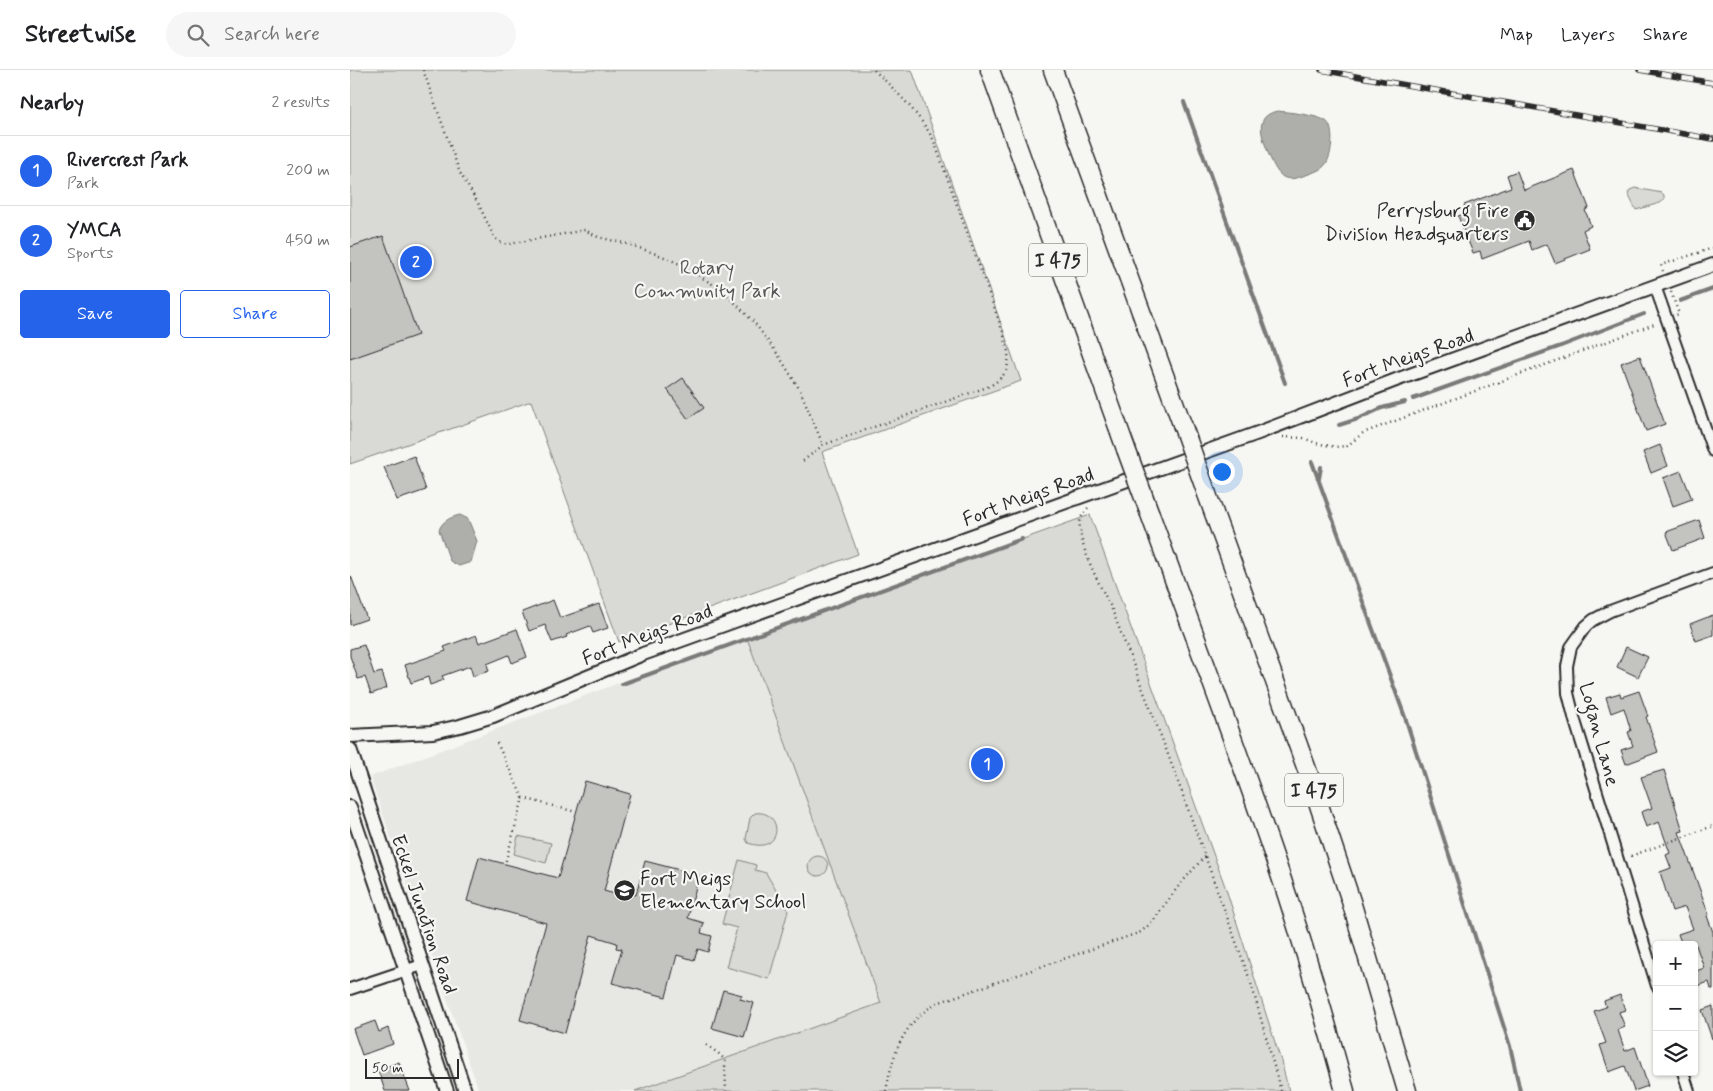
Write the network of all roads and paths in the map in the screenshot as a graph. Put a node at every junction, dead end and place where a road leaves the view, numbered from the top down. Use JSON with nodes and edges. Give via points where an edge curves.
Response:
{"nodes":[{"id":1,"x":423,"y":70,"type":"edge"},
{"id":2,"x":874,"y":70,"type":"edge"},
{"id":3,"x":990,"y":70,"type":"edge"},
{"id":4,"x":1053,"y":70,"type":"edge"},
{"id":5,"x":1713,"y":248,"type":"edge"},
{"id":6,"x":1713,"y":265,"type":"edge"},
{"id":7,"x":1663,"y":271,"type":"dead end"},
{"id":8,"x":1655,"y":286,"type":"junction"},
{"id":9,"x":1672,"y":297,"type":"dead end"},
{"id":10,"x":1679,"y":314,"type":"dead end"},
{"id":11,"x":1658,"y":322,"type":"dead end"},
{"id":12,"x":1276,"y":438,"type":"dead end"},
{"id":13,"x":823,"y":446,"type":"junction"},
{"id":14,"x":1713,"y":451,"type":"edge"},
{"id":15,"x":803,"y":461,"type":"dead end"},
{"id":16,"x":1088,"y":508,"type":"dead end"},
{"id":17,"x":1713,"y":573,"type":"edge"},
{"id":18,"x":350,"y":736,"type":"edge"},
{"id":19,"x":497,"y":743,"type":"dead end"},
{"id":20,"x":350,"y":749,"type":"edge"},
{"id":21,"x":523,"y":798,"type":"junction"},
{"id":22,"x":350,"y":807,"type":"edge"},
{"id":23,"x":576,"y":812,"type":"dead end"},
{"id":24,"x":1713,"y":826,"type":"edge"},
{"id":25,"x":1205,"y":856,"type":"junction"},
{"id":26,"x":1631,"y":856,"type":"dead end"},
{"id":27,"x":505,"y":864,"type":"dead end"},
{"id":28,"x":422,"y":965,"type":"junction"},
{"id":29,"x":406,"y":970,"type":"junction"},
{"id":30,"x":1653,"y":973,"type":"edge"},
{"id":31,"x":350,"y":989,"type":"edge"},
{"id":32,"x":706,"y":1045,"type":"dead end"},
{"id":33,"x":1684,"y":1076,"type":"edge"},
{"id":34,"x":447,"y":1091,"type":"edge"},
{"id":35,"x":465,"y":1091,"type":"edge"},
{"id":36,"x":726,"y":1091,"type":"edge"},
{"id":37,"x":886,"y":1091,"type":"edge"},
{"id":38,"x":1281,"y":1091,"type":"edge"},
{"id":39,"x":1345,"y":1091,"type":"edge"},
{"id":40,"x":1407,"y":1091,"type":"edge"},
{"id":41,"x":1689,"y":1091,"type":"edge"}],
"edges":[{"from":1,"to":13,"type":"path","via":[[460,173],[498,242],[509,244],[585,230],[662,256],[696,274],[730,298],[764,334],[800,390]]},
{"from":2,"to":13,"type":"path","via":[[913,109],[934,140],[1003,332],[1009,359],[1002,377],[990,386]]},
{"from":3,"to":39,"type":"highway","number":"I 475","bridge":true,"via":[[1250,788],[1317,992]]},
{"from":4,"to":40,"type":"highway","number":"I 475","bridge":true,"via":[[1310,778]]},
{"from":5,"to":7,"type":"path","via":[[1661,264]]},
{"from":6,"to":8,"type":"street","name":"Fort Meigs Road"},
{"from":8,"to":14,"type":"street"},
{"from":8,"to":18,"type":"street","name":"Fort Meigs Road","via":[[643,654],[493,716],[433,732]]},
{"from":9,"to":10,"type":"path"},
{"from":11,"to":12,"type":"path","via":[[1363,433],[1346,446],[1326,446],[1303,438]]},
{"from":13,"to":15,"type":"path"},
{"from":16,"to":25,"type":"path","via":[[1080,522],[1082,540],[1111,607]]},
{"from":17,"to":30,"type":"street","name":"Logan Lane","via":[[1636,600],[1593,620],[1574,641],[1566,666],[1575,721]]},
{"from":19,"to":21,"type":"path"},
{"from":20,"to":28,"type":"street","name":"Eckel Junction Road"},
{"from":21,"to":23,"type":"path"},
{"from":21,"to":27,"type":"path"},
{"from":22,"to":29,"type":"street","name":"Eckel Junction Road"},
{"from":24,"to":26,"type":"path"},
{"from":25,"to":37,"type":"path","via":[[1141,932],[928,1008],[901,1039]]},
{"from":25,"to":38,"type":"path","via":[[1251,983]]},
{"from":28,"to":29,"type":"street"},
{"from":28,"to":35,"type":"street","name":"Eckel Junction Road"},
{"from":29,"to":31,"type":"street"},
{"from":29,"to":34,"type":"street","name":"Eckel Junction Road"},
{"from":32,"to":36,"type":"path","via":[[725,1060]]},
{"from":33,"to":41,"type":"street"}]}
